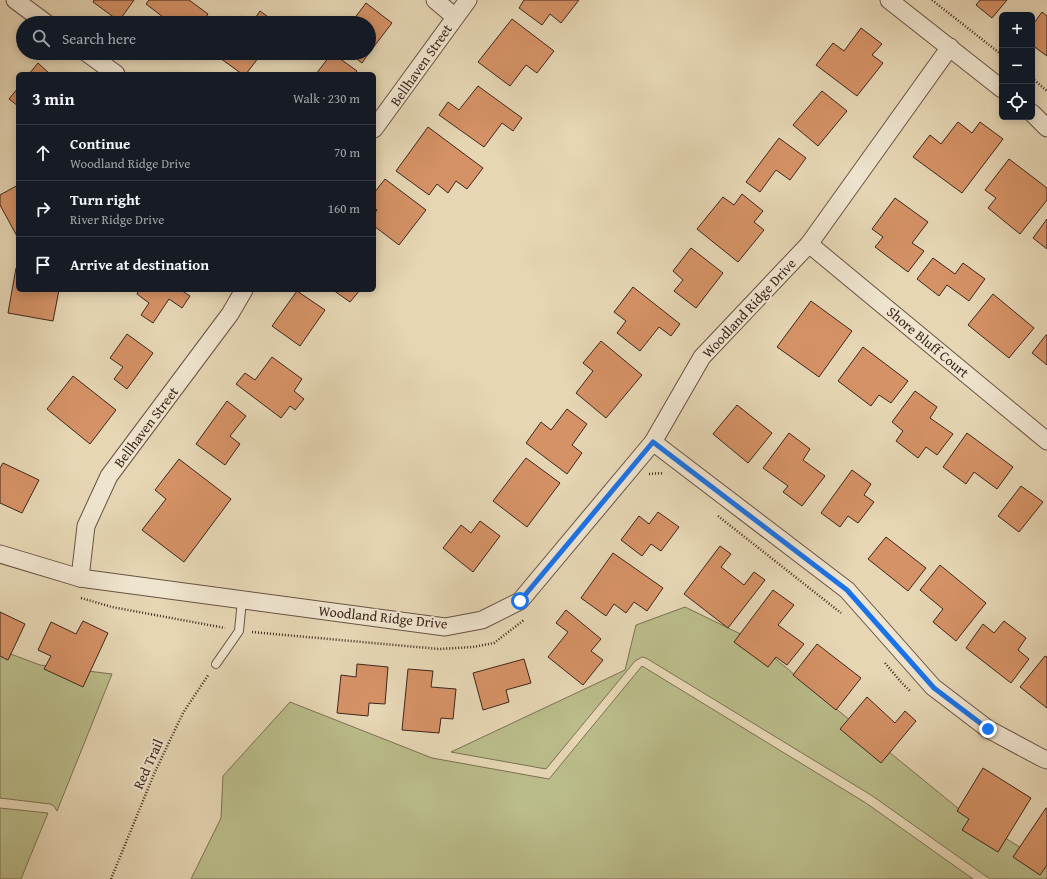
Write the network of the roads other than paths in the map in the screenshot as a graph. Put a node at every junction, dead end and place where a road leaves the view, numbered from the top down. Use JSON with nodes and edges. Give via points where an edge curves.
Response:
{"nodes":[{"id":1,"x":15,"y":0,"type":"edge"},
{"id":2,"x":434,"y":0,"type":"edge"},
{"id":3,"x":468,"y":0,"type":"edge"},
{"id":4,"x":889,"y":0,"type":"edge"},
{"id":5,"x":37,"y":16,"type":"edge"},
{"id":6,"x":455,"y":17,"type":"junction"},
{"id":7,"x":950,"y":47,"type":"junction"},
{"id":8,"x":97,"y":60,"type":"edge"},
{"id":9,"x":113,"y":72,"type":"edge"},
{"id":10,"x":999,"y":87,"type":"edge"},
{"id":11,"x":1035,"y":116,"type":"edge"},
{"id":12,"x":376,"y":126,"type":"edge"},
{"id":13,"x":1047,"y":128,"type":"edge"},
{"id":14,"x":809,"y":244,"type":"junction"},
{"id":15,"x":243,"y":292,"type":"edge"},
{"id":16,"x":1047,"y":441,"type":"edge"},
{"id":17,"x":653,"y":442,"type":"junction"},
{"id":18,"x":0,"y":554,"type":"edge"},
{"id":19,"x":80,"y":578,"type":"junction"},
{"id":20,"x":242,"y":600,"type":"junction"},
{"id":21,"x":216,"y":664,"type":"road end"},
{"id":22,"x":1047,"y":760,"type":"edge"}],
"edges":[{"from":1,"to":5,"type":"street"},
{"from":2,"to":6,"type":"street"},
{"from":3,"to":6,"type":"street","name":"Bellhaven Street"},
{"from":4,"to":7,"type":"street"},
{"from":6,"to":12,"type":"street","name":"Bellhaven Street"},
{"from":7,"to":10,"type":"street"},
{"from":7,"to":14,"type":"street","name":"Woodland Ridge Drive"},
{"from":8,"to":9,"type":"street"},
{"from":11,"to":13,"type":"street"},
{"from":14,"to":16,"type":"street","name":"Shore Bluff Court"},
{"from":14,"to":17,"type":"street","name":"Woodland Ridge Drive","via":[[702,357]]},
{"from":15,"to":19,"type":"street","name":"Bellhaven Street","via":[[230,314],[109,476],[86,526]]},
{"from":17,"to":20,"type":"street","name":"Woodland Ridge Drive","via":[[520,601],[482,620],[445,627]]},
{"from":17,"to":22,"type":"street","via":[[847,590],[934,688],[988,729]]},
{"from":18,"to":19,"type":"street","name":"Woodland Ridge Drive"},
{"from":19,"to":20,"type":"street","name":"Woodland Ridge Drive"},
{"from":20,"to":21,"type":"lane","via":[[239,630]]}]}
